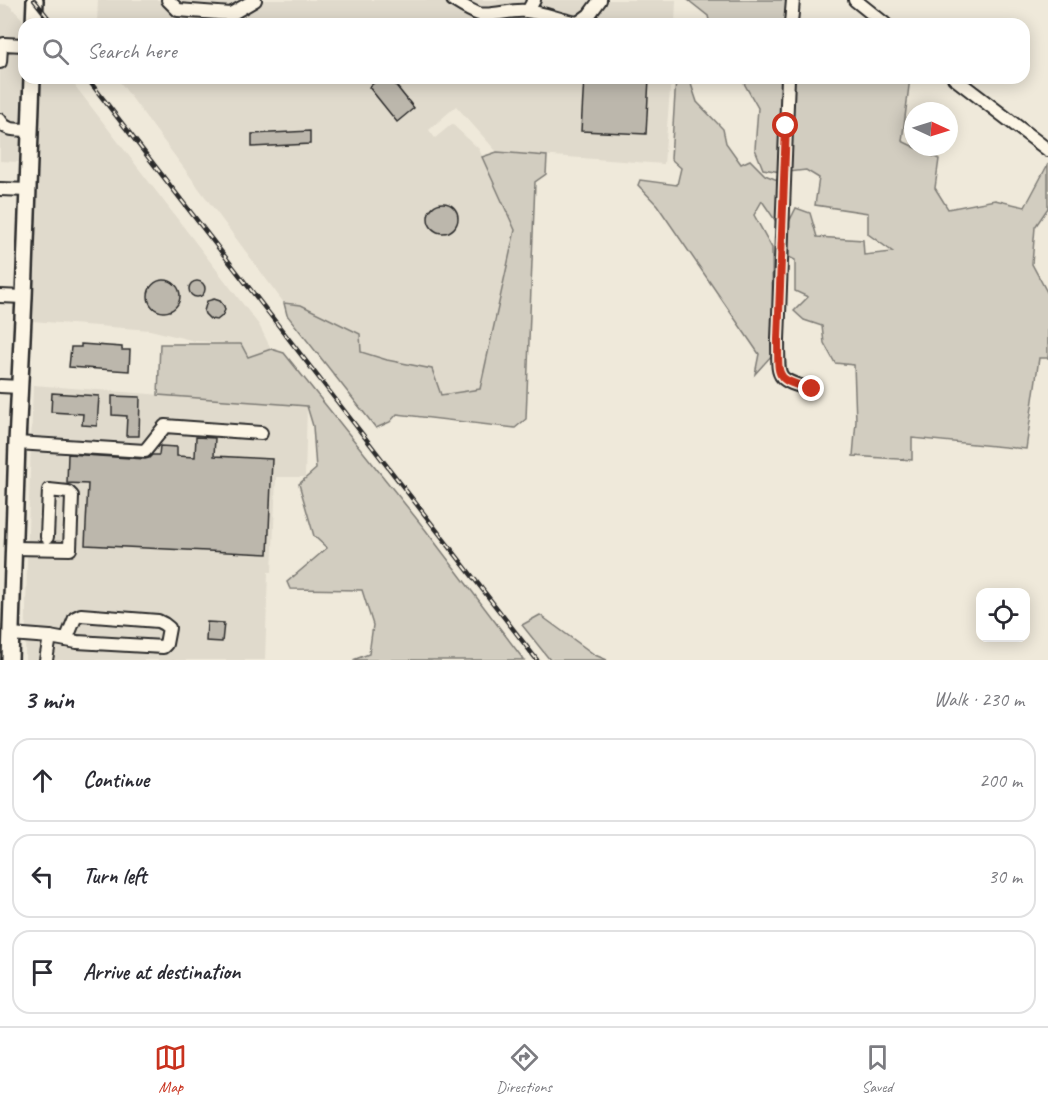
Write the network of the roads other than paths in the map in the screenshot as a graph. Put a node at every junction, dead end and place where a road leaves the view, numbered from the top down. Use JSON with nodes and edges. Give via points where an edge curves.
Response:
{"nodes":[{"id":1,"x":35,"y":0,"type":"edge"},
{"id":2,"x":168,"y":0,"type":"edge"},
{"id":3,"x":255,"y":0,"type":"edge"},
{"id":4,"x":453,"y":0,"type":"edge"},
{"id":5,"x":600,"y":0,"type":"edge"},
{"id":6,"x":794,"y":0,"type":"edge"},
{"id":7,"x":855,"y":0,"type":"edge"},
{"id":8,"x":531,"y":6,"type":"edge"},
{"id":9,"x":34,"y":18,"type":"edge"},
{"id":10,"x":556,"y":18,"type":"edge"},
{"id":11,"x":585,"y":18,"type":"edge"},
{"id":12,"x":792,"y":18,"type":"edge"},
{"id":13,"x":878,"y":18,"type":"edge"},
{"id":14,"x":18,"y":45,"type":"edge"},
{"id":15,"x":0,"y":62,"type":"edge"},
{"id":16,"x":32,"y":84,"type":"edge"},
{"id":17,"x":788,"y":84,"type":"edge"},
{"id":18,"x":962,"y":84,"type":"edge"},
{"id":19,"x":0,"y":120,"type":"edge"},
{"id":20,"x":30,"y":130,"type":"junction"},
{"id":21,"x":1048,"y":150,"type":"edge"},
{"id":22,"x":0,"y":189,"type":"edge"},
{"id":23,"x":28,"y":190,"type":"junction"},
{"id":24,"x":0,"y":296,"type":"edge"},
{"id":25,"x":24,"y":297,"type":"junction"},
{"id":26,"x":0,"y":386,"type":"edge"},
{"id":27,"x":20,"y":387,"type":"junction"},
{"id":28,"x":812,"y":389,"type":"dead end"},
{"id":29,"x":261,"y":433,"type":"dead end"},
{"id":30,"x":17,"y":443,"type":"junction"},
{"id":31,"x":46,"y":537,"type":"dead end"},
{"id":32,"x":14,"y":548,"type":"junction"},
{"id":33,"x":7,"y":569,"type":"edge"},
{"id":34,"x":11,"y":634,"type":"junction"},
{"id":35,"x":50,"y":637,"type":"junction"},
{"id":36,"x":66,"y":640,"type":"junction"},
{"id":37,"x":10,"y":660,"type":"edge"},
{"id":38,"x":46,"y":660,"type":"edge"}],
"edges":[{"from":1,"to":9,"type":"main road"},
{"from":2,"to":3,"type":"street","via":[[178,10],[231,14]]},
{"from":4,"to":8,"type":"street","via":[[478,14]]},
{"from":5,"to":11,"type":"street"},
{"from":6,"to":12,"type":"street"},
{"from":7,"to":13,"type":"street"},
{"from":8,"to":10,"type":"street"},
{"from":14,"to":15,"type":"street","via":[[0,47]]},
{"from":16,"to":20,"type":"main road"},
{"from":17,"to":28,"type":"street","via":[[778,374],[794,385]]},
{"from":18,"to":21,"type":"street"},
{"from":19,"to":20,"type":"street","via":[[8,129]]},
{"from":20,"to":23,"type":"main road"},
{"from":22,"to":23,"type":"street"},
{"from":23,"to":25,"type":"main road"},
{"from":24,"to":25,"type":"street"},
{"from":25,"to":27,"type":"main road"},
{"from":26,"to":27,"type":"street"},
{"from":27,"to":30,"type":"main road"},
{"from":29,"to":30,"type":"street","via":[[165,426],[145,451]]},
{"from":30,"to":32,"type":"main road"},
{"from":31,"to":32,"type":"street","via":[[49,490],[68,492],[72,496],[70,549]]},
{"from":32,"to":33,"type":"main road"},
{"from":33,"to":34,"type":"main road"},
{"from":34,"to":35,"type":"street"},
{"from":34,"to":37,"type":"main road"},
{"from":35,"to":36,"type":"street"},
{"from":35,"to":38,"type":"street"},
{"from":36,"to":36,"type":"street","via":[[163,647],[169,628],[158,621],[81,615],[75,618]]}]}
